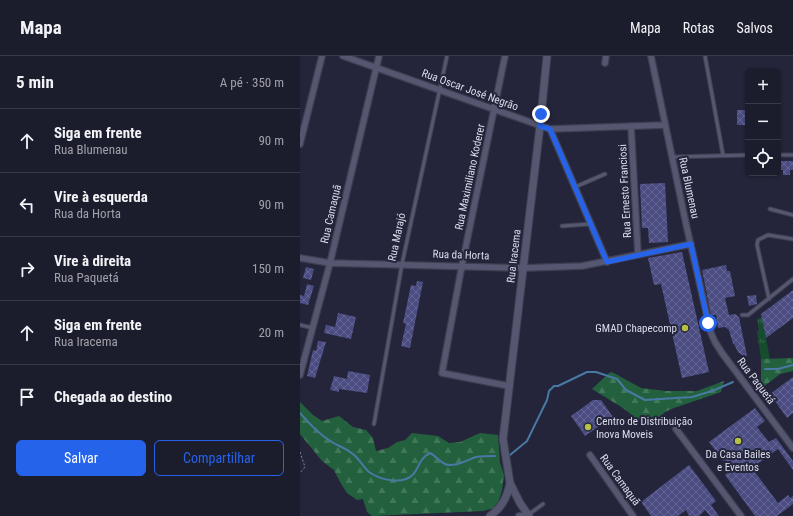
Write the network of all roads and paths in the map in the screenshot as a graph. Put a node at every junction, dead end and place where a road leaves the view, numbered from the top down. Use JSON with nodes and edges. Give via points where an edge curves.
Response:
{"nodes":[{"id":1,"x":322,"y":56,"type":"edge"},
{"id":2,"x":343,"y":56,"type":"edge"},
{"id":3,"x":379,"y":56,"type":"edge"},
{"id":4,"x":447,"y":56,"type":"edge"},
{"id":5,"x":505,"y":56,"type":"edge"},
{"id":6,"x":547,"y":56,"type":"edge"},
{"id":7,"x":606,"y":56,"type":"edge"},
{"id":8,"x":651,"y":56,"type":"edge"},
{"id":9,"x":705,"y":56,"type":"edge"},
{"id":10,"x":605,"y":63,"type":"dead end"},
{"id":11,"x":376,"y":67,"type":"junction"},
{"id":12,"x":440,"y":90,"type":"junction"},
{"id":13,"x":494,"y":110,"type":"junction"},
{"id":14,"x":665,"y":125,"type":"junction"},
{"id":15,"x":540,"y":126,"type":"junction"},
{"id":16,"x":631,"y":126,"type":"junction"},
{"id":17,"x":550,"y":129,"type":"junction"},
{"id":18,"x":300,"y":144,"type":"edge"},
{"id":19,"x":722,"y":155,"type":"junction"},
{"id":20,"x":745,"y":155,"type":"edge"},
{"id":21,"x":781,"y":155,"type":"edge"},
{"id":22,"x":793,"y":155,"type":"edge"},
{"id":23,"x":672,"y":157,"type":"junction"},
{"id":24,"x":605,"y":174,"type":"dead end"},
{"id":25,"x":575,"y":187,"type":"junction"},
{"id":26,"x":770,"y":209,"type":"dead end"},
{"id":27,"x":793,"y":215,"type":"edge"},
{"id":28,"x":590,"y":224,"type":"junction"},
{"id":29,"x":562,"y":226,"type":"dead end"},
{"id":30,"x":793,"y":239,"type":"edge"},
{"id":31,"x":691,"y":244,"type":"junction"},
{"id":32,"x":638,"y":254,"type":"junction"},
{"id":33,"x":300,"y":258,"type":"edge"},
{"id":34,"x":330,"y":262,"type":"junction"},
{"id":35,"x":607,"y":262,"type":"junction"},
{"id":36,"x":402,"y":264,"type":"junction"},
{"id":37,"x":462,"y":265,"type":"junction"},
{"id":38,"x":524,"y":268,"type":"junction"},
{"id":39,"x":793,"y":279,"type":"edge"},
{"id":40,"x":769,"y":299,"type":"junction"},
{"id":41,"x":742,"y":316,"type":"dead end"},
{"id":42,"x":708,"y":323,"type":"joint"},
{"id":43,"x":300,"y":325,"type":"edge"},
{"id":44,"x":313,"y":328,"type":"junction"},
{"id":45,"x":300,"y":375,"type":"edge"},
{"id":46,"x":509,"y":386,"type":"junction"},
{"id":47,"x":374,"y":424,"type":"dead end"},
{"id":48,"x":676,"y":429,"type":"dead end"},
{"id":49,"x":793,"y":448,"type":"edge"},
{"id":50,"x":300,"y":452,"type":"edge"},
{"id":51,"x":590,"y":455,"type":"dead end"},
{"id":52,"x":300,"y":473,"type":"edge"},
{"id":53,"x":510,"y":483,"type":"junction"},
{"id":54,"x":543,"y":504,"type":"dead end"},
{"id":55,"x":529,"y":515,"type":"edge"},
{"id":56,"x":490,"y":516,"type":"edge"},
{"id":57,"x":520,"y":516,"type":"edge"},
{"id":58,"x":633,"y":516,"type":"edge"},
{"id":59,"x":741,"y":516,"type":"edge"}],
"edges":[{"from":1,"to":18,"type":"street"},
{"from":2,"to":11,"type":"street","name":"Rua Oscar José Negrão"},
{"from":3,"to":11,"type":"street","name":"Rua Camaquã"},
{"from":4,"to":12,"type":"lane","name":"Rua Marajó"},
{"from":5,"to":13,"type":"street","name":"Rua Maximiliano Koderer"},
{"from":6,"to":15,"type":"street","name":"Rua Iracema"},
{"from":7,"to":10,"type":"street"},
{"from":8,"to":14,"type":"street","name":"Rua Blumenau"},
{"from":9,"to":19,"type":"lane"},
{"from":11,"to":12,"type":"street","name":"Rua Oscar José Negrão"},
{"from":11,"to":34,"type":"street","name":"Rua Camaquã"},
{"from":12,"to":13,"type":"street","name":"Rua Oscar José Negrão"},
{"from":12,"to":36,"type":"lane","name":"Rua Marajó"},
{"from":13,"to":15,"type":"street","name":"Rua Oscar José Negrão"},
{"from":13,"to":37,"type":"street","name":"Rua Maximiliano Koderer"},
{"from":14,"to":16,"type":"street","name":"Rua Oscar José Negrão"},
{"from":14,"to":23,"type":"street","name":"Rua Blumenau"},
{"from":15,"to":17,"type":"street","name":"Rua Oscar José Negrão"},
{"from":15,"to":38,"type":"street","name":"Rua Iracema"},
{"from":16,"to":17,"type":"street","name":"Rua Oscar José Negrão"},
{"from":16,"to":32,"type":"street","name":"Rua Ernesto Franciosi"},
{"from":17,"to":25,"type":"street"},
{"from":19,"to":20,"type":"lane"},
{"from":19,"to":23,"type":"lane"},
{"from":21,"to":22,"type":"lane"},
{"from":23,"to":31,"type":"street","name":"Rua Blumenau"},
{"from":24,"to":25,"type":"lane"},
{"from":25,"to":28,"type":"street"},
{"from":26,"to":27,"type":"lane"},
{"from":28,"to":29,"type":"lane"},
{"from":28,"to":35,"type":"street"},
{"from":30,"to":40,"type":"lane","via":[[768,235],[758,240]]},
{"from":31,"to":32,"type":"street","name":"Rua da Horta"},
{"from":31,"to":42,"type":"street","name":"Rua Blumenau"},
{"from":32,"to":35,"type":"street","name":"Rua da Horta"},
{"from":33,"to":34,"type":"street","name":"Rua da Horta"},
{"from":34,"to":36,"type":"street","name":"Rua da Horta"},
{"from":34,"to":44,"type":"street","name":"Rua Camaquã"},
{"from":35,"to":38,"type":"street","name":"Rua da Horta","via":[[582,266]]},
{"from":36,"to":37,"type":"street","name":"Rua da Horta"},
{"from":36,"to":47,"type":"lane","name":"Rua Marajó"},
{"from":37,"to":38,"type":"street","name":"Rua da Horta"},
{"from":37,"to":46,"type":"street","name":"Rua Maximiliano Koderer","via":[[442,373]]},
{"from":38,"to":46,"type":"street","name":"Rua Iracema"},
{"from":39,"to":40,"type":"lane"},
{"from":40,"to":41,"type":"lane","via":[[748,315]]},
{"from":42,"to":49,"type":"street","name":"Rua Paquetá","via":[[722,353]]},
{"from":43,"to":44,"type":"lane"},
{"from":44,"to":45,"type":"street","name":"Rua Camaquã"},
{"from":46,"to":53,"type":"street","name":"Rua Iracema","via":[[503,439]]},
{"from":48,"to":59,"type":"street"},
{"from":50,"to":52,"type":"path","via":[[305,467]]},
{"from":51,"to":58,"type":"street","name":"Rua Camaquã"},
{"from":53,"to":55,"type":"street"},
{"from":53,"to":56,"type":"street","via":[[506,498]]},
{"from":54,"to":55,"type":"lane"},
{"from":55,"to":57,"type":"street"}]}
